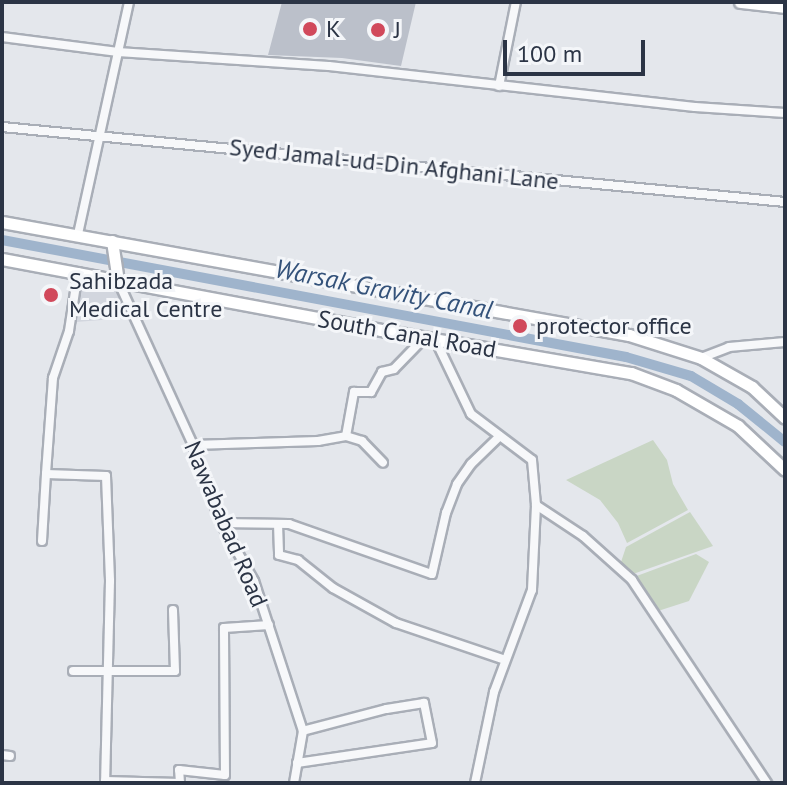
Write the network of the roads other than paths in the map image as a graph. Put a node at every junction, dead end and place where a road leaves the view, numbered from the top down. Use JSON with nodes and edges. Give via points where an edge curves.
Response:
{"nodes":[{"id":1,"x":129,"y":2,"type":"edge"},
{"id":2,"x":516,"y":2,"type":"edge"},
{"id":3,"x":740,"y":2,"type":"edge"},
{"id":4,"x":778,"y":5,"type":"edge"},
{"id":5,"x":2,"y":37,"type":"edge"},
{"id":6,"x":118,"y":52,"type":"junction"},
{"id":7,"x":499,"y":86,"type":"junction"},
{"id":8,"x":785,"y":113,"type":"edge"},
{"id":9,"x":2,"y":127,"type":"edge"},
{"id":10,"x":98,"y":135,"type":"junction"},
{"id":11,"x":785,"y":202,"type":"edge"},
{"id":12,"x":2,"y":222,"type":"edge"},
{"id":13,"x":78,"y":234,"type":"junction"},
{"id":14,"x":112,"y":241,"type":"junction"},
{"id":15,"x":2,"y":259,"type":"edge"},
{"id":16,"x":78,"y":272,"type":"junction"},
{"id":17,"x":117,"y":277,"type":"junction"},
{"id":18,"x":430,"y":338,"type":"junction"},
{"id":19,"x":785,"y":342,"type":"edge"},
{"id":20,"x":701,"y":358,"type":"junction"},
{"id":21,"x":785,"y":418,"type":"edge"},
{"id":22,"x":346,"y":436,"type":"junction"},
{"id":23,"x":500,"y":436,"type":"junction"},
{"id":24,"x":193,"y":445,"type":"junction"},
{"id":25,"x":383,"y":463,"type":"dead end"},
{"id":26,"x":785,"y":470,"type":"edge"},
{"id":27,"x":46,"y":474,"type":"junction"},
{"id":28,"x":536,"y":505,"type":"junction"},
{"id":29,"x":221,"y":523,"type":"junction"},
{"id":30,"x":278,"y":524,"type":"junction"},
{"id":31,"x":42,"y":541,"type":"dead end"},
{"id":32,"x":173,"y":610,"type":"dead end"},
{"id":33,"x":269,"y":625,"type":"junction"},
{"id":34,"x":505,"y":660,"type":"junction"},
{"id":35,"x":73,"y":671,"type":"dead end"},
{"id":36,"x":108,"y":672,"type":"junction"},
{"id":37,"x":303,"y":731,"type":"junction"},
{"id":38,"x":297,"y":763,"type":"junction"},
{"id":39,"x":294,"y":783,"type":"edge"},
{"id":40,"x":475,"y":783,"type":"edge"},
{"id":41,"x":767,"y":783,"type":"edge"}],
"edges":[{"from":1,"to":6,"type":"street"},
{"from":2,"to":7,"type":"street"},
{"from":3,"to":4,"type":"main road"},
{"from":5,"to":6,"type":"street"},
{"from":6,"to":7,"type":"street","via":[[329,66]]},
{"from":6,"to":10,"type":"street"},
{"from":7,"to":8,"type":"street"},
{"from":9,"to":10,"type":"street","name":"Syed Jamal-ud-Din Afghani Lane"},
{"from":10,"to":11,"type":"street","name":"Syed Jamal-ud-Din Afghani Lane"},
{"from":10,"to":13,"type":"street"},
{"from":12,"to":13,"type":"main road"},
{"from":13,"to":14,"type":"main road"},
{"from":14,"to":17,"type":"main road"},
{"from":14,"to":20,"type":"main road","via":[[629,335]]},
{"from":15,"to":16,"type":"main road","name":"South Canal Road"},
{"from":16,"to":17,"type":"main road","name":"South Canal Road"},
{"from":16,"to":27,"type":"street","via":[[69,331],[53,378]]},
{"from":17,"to":18,"type":"main road","name":"South Canal Road"},
{"from":17,"to":24,"type":"street","name":"Nawababad Road"},
{"from":18,"to":22,"type":"street","via":[[394,369],[382,372],[371,392],[354,392]]},
{"from":18,"to":23,"type":"street","via":[[471,414]]},
{"from":18,"to":26,"type":"main road","name":"South Canal Road","via":[[631,373],[676,390],[738,426]]},
{"from":19,"to":20,"type":"street","via":[[729,347]]},
{"from":20,"to":21,"type":"main road","via":[[752,387]]},
{"from":22,"to":24,"type":"street"},
{"from":22,"to":25,"type":"street","via":[[362,441]]},
{"from":23,"to":28,"type":"street","via":[[532,460]]},
{"from":23,"to":30,"type":"street","via":[[457,484],[432,574]]},
{"from":24,"to":29,"type":"street","name":"Nawababad Road"},
{"from":27,"to":31,"type":"street"},
{"from":27,"to":36,"type":"street","via":[[106,476]]},
{"from":28,"to":34,"type":"street","via":[[532,590]]},
{"from":28,"to":41,"type":"street","via":[[583,536],[632,580]]},
{"from":29,"to":30,"type":"street"},
{"from":29,"to":33,"type":"street","name":"Nawababad Road","via":[[254,581]]},
{"from":30,"to":34,"type":"street","via":[[279,555],[298,560],[333,588],[396,623]]},
{"from":32,"to":36,"type":"street","via":[[175,671]]},
{"from":33,"to":36,"type":"street","via":[[224,628],[225,775],[179,770],[180,783],[105,781]]},
{"from":33,"to":37,"type":"street","name":"Nawababad Road"},
{"from":34,"to":40,"type":"street"},
{"from":35,"to":36,"type":"street"},
{"from":37,"to":38,"type":"street","name":"Nawababad Road"},
{"from":37,"to":38,"type":"street","via":[[424,703],[432,743]]},
{"from":38,"to":39,"type":"street","name":"Nawababad Road"}]}
